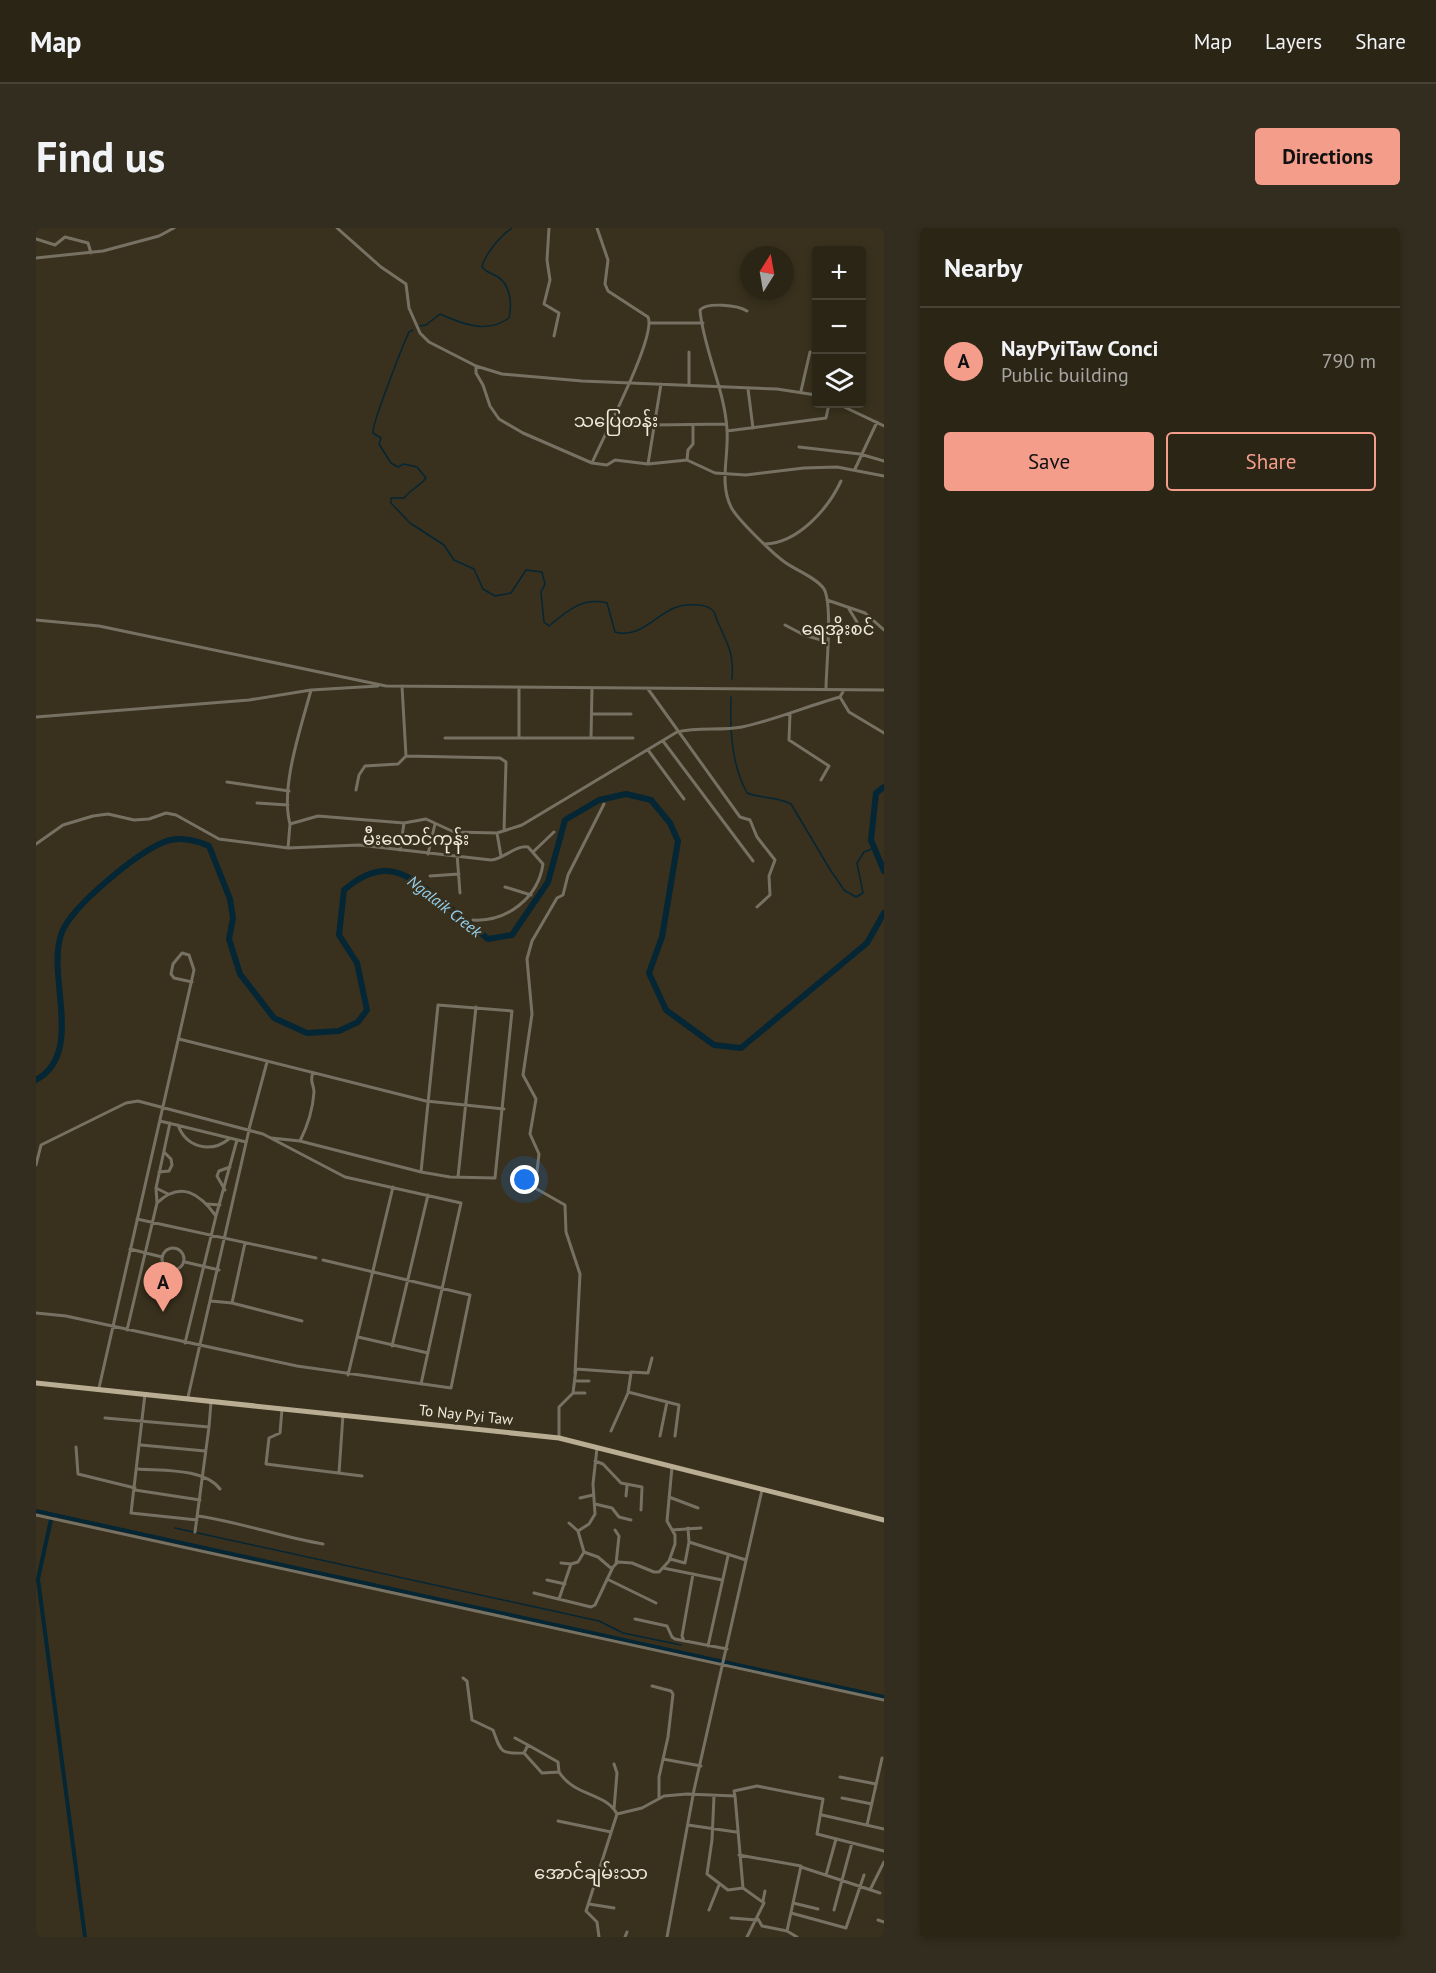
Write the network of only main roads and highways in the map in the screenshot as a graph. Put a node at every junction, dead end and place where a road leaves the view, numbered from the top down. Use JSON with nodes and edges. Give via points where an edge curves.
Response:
{"nodes":[{"id":1,"x":36,"y":1383,"type":"edge"},
{"id":2,"x":884,"y":1521,"type":"edge"}],
"edges":[{"from":1,"to":2,"type":"main road","name":"To Nay Pyi Taw","via":[[559,1438]]}]}
